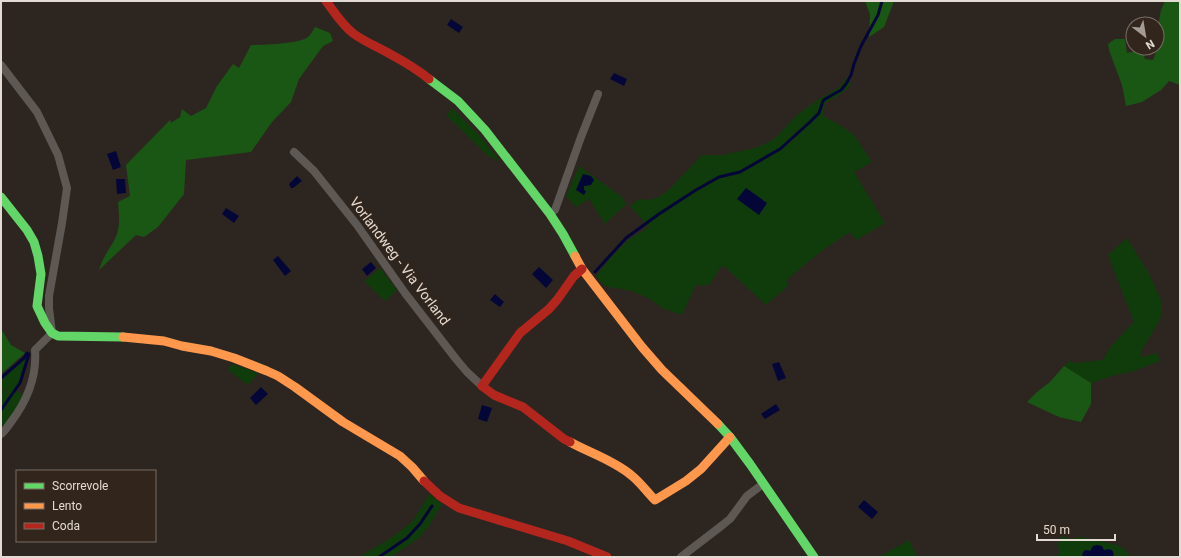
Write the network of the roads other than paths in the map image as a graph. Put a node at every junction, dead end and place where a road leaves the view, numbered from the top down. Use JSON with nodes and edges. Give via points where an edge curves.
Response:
{"nodes":[{"id":1,"x":326,"y":1,"type":"edge"},
{"id":2,"x":1,"y":65,"type":"edge"},
{"id":3,"x":598,"y":94,"type":"dead end"},
{"id":4,"x":294,"y":152,"type":"dead end"},
{"id":5,"x":1,"y":197,"type":"edge"},
{"id":6,"x":550,"y":214,"type":"junction"},
{"id":7,"x":582,"y":269,"type":"junction"},
{"id":8,"x":52,"y":333,"type":"junction"},
{"id":9,"x":482,"y":386,"type":"junction"},
{"id":10,"x":1,"y":434,"type":"edge"},
{"id":11,"x":730,"y":437,"type":"junction"},
{"id":12,"x":763,"y":484,"type":"junction"},
{"id":13,"x":607,"y":557,"type":"edge"},
{"id":14,"x":681,"y":557,"type":"edge"},
{"id":15,"x":814,"y":557,"type":"edge"}],
"edges":[{"from":1,"to":6,"type":"street","via":[[342,23],[354,34],[422,73],[458,101],[485,130]]},
{"from":2,"to":8,"type":"street","via":[[37,112],[58,155],[67,188],[49,296]]},
{"from":3,"to":6,"type":"street","via":[[555,210]]},
{"from":4,"to":9,"type":"street","name":"Vorlandweg - Via Vorland","via":[[314,171],[357,225],[405,293],[452,353]]},
{"from":5,"to":8,"type":"street","via":[[34,242],[41,274],[37,306]]},
{"from":6,"to":7,"type":"street"},
{"from":7,"to":9,"type":"street","via":[[573,276],[553,305],[511,344]]},
{"from":7,"to":11,"type":"street","via":[[659,367]]},
{"from":8,"to":10,"type":"street","via":[[35,350],[29,392],[17,415]]},
{"from":8,"to":13,"type":"street","via":[[58,336],[165,342],[228,356],[262,369],[295,387],[344,422],[402,457],[446,501],[467,512],[541,532]]},
{"from":9,"to":11,"type":"street","name":"Vorlandweg - Via Vorland","via":[[494,396],[523,407],[564,439],[625,471],[655,500],[694,474]]},
{"from":11,"to":12,"type":"street"},
{"from":12,"to":14,"type":"street","via":[[747,496],[720,528]]},
{"from":12,"to":15,"type":"street"}]}
